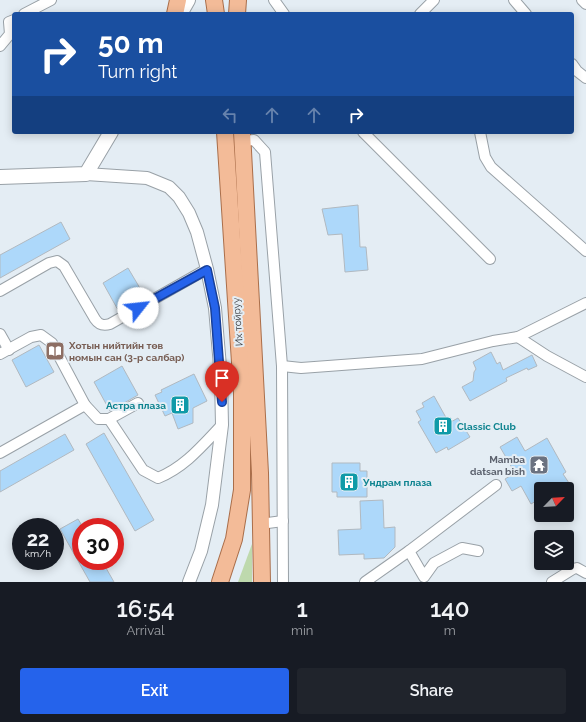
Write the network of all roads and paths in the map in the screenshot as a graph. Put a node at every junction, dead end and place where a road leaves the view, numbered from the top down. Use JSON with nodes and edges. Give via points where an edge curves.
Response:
{"nodes":[{"id":1,"x":51,"y":0,"type":"edge"},
{"id":2,"x":178,"y":0,"type":"edge"},
{"id":3,"x":188,"y":0,"type":"edge"},
{"id":4,"x":214,"y":0,"type":"edge"},
{"id":5,"x":230,"y":0,"type":"edge"},
{"id":6,"x":238,"y":0,"type":"edge"},
{"id":7,"x":274,"y":0,"type":"edge"},
{"id":8,"x":434,"y":0,"type":"edge"},
{"id":9,"x":514,"y":0,"type":"edge"},
{"id":10,"x":582,"y":0,"type":"edge"},
{"id":11,"x":586,"y":4,"type":"edge"},
{"id":12,"x":28,"y":12,"type":"edge"},
{"id":13,"x":175,"y":12,"type":"edge"},
{"id":14,"x":181,"y":12,"type":"edge"},
{"id":15,"x":216,"y":12,"type":"edge"},
{"id":16,"x":232,"y":12,"type":"edge"},
{"id":17,"x":237,"y":12,"type":"edge"},
{"id":18,"x":283,"y":12,"type":"edge"},
{"id":19,"x":422,"y":12,"type":"edge"},
{"id":20,"x":524,"y":12,"type":"edge"},
{"id":21,"x":12,"y":21,"type":"edge"},
{"id":22,"x":0,"y":46,"type":"edge"},
{"id":23,"x":574,"y":67,"type":"edge"},
{"id":24,"x":586,"y":78,"type":"edge"},
{"id":25,"x":110,"y":134,"type":"edge"},
{"id":26,"x":225,"y":134,"type":"edge"},
{"id":27,"x":365,"y":134,"type":"edge"},
{"id":28,"x":480,"y":134,"type":"edge"},
{"id":29,"x":243,"y":137,"type":"edge"},
{"id":30,"x":86,"y":174,"type":"junction"},
{"id":31,"x":0,"y":177,"type":"edge"},
{"id":32,"x":586,"y":251,"type":"edge"},
{"id":33,"x":490,"y":259,"type":"dead end"},
{"id":34,"x":207,"y":270,"type":"junction"},
{"id":35,"x":0,"y":291,"type":"edge"},
{"id":36,"x":586,"y":303,"type":"edge"},
{"id":37,"x":0,"y":334,"type":"edge"},
{"id":38,"x":518,"y":337,"type":"junction"},
{"id":39,"x":4,"y":352,"type":"edge"},
{"id":40,"x":282,"y":366,"type":"junction"},
{"id":41,"x":586,"y":377,"type":"edge"},
{"id":42,"x":138,"y":403,"type":"dead end"},
{"id":43,"x":85,"y":405,"type":"junction"},
{"id":44,"x":109,"y":419,"type":"junction"},
{"id":45,"x":222,"y":425,"type":"junction"},
{"id":46,"x":0,"y":454,"type":"edge"},
{"id":47,"x":496,"y":485,"type":"dead end"},
{"id":48,"x":283,"y":521,"type":"junction"},
{"id":49,"x":260,"y":524,"type":"junction"},
{"id":50,"x":409,"y":551,"type":"junction"},
{"id":51,"x":478,"y":551,"type":"dead end"},
{"id":52,"x":586,"y":573,"type":"edge"},
{"id":53,"x":426,"y":580,"type":"edge"},
{"id":54,"x":189,"y":582,"type":"edge"},
{"id":55,"x":220,"y":582,"type":"edge"},
{"id":56,"x":262,"y":582,"type":"edge"},
{"id":57,"x":283,"y":582,"type":"edge"},
{"id":58,"x":365,"y":582,"type":"edge"},
{"id":59,"x":552,"y":582,"type":"edge"}],
"edges":[{"from":1,"to":12,"type":"street"},
{"from":2,"to":13,"type":"main road"},
{"from":3,"to":14,"type":"main road"},
{"from":4,"to":15,"type":"main road"},
{"from":5,"to":16,"type":"main road"},
{"from":6,"to":17,"type":"main road"},
{"from":7,"to":18,"type":"street"},
{"from":8,"to":19,"type":"street"},
{"from":9,"to":20,"type":"street"},
{"from":10,"to":11,"type":"street"},
{"from":21,"to":22,"type":"street","via":[[9,22],[10,34]]},
{"from":23,"to":24,"type":"street"},
{"from":25,"to":30,"type":"main road"},
{"from":26,"to":55,"type":"main road","name":"Их тойруу","via":[[242,393],[242,490],[234,539]]},
{"from":27,"to":33,"type":"street"},
{"from":28,"to":32,"type":"street","via":[[491,167]]},
{"from":29,"to":40,"type":"street","via":[[254,140],[265,152]]},
{"from":29,"to":49,"type":"main road","name":"Их тойруу"},
{"from":30,"to":31,"type":"main road"},
{"from":30,"to":34,"type":"street","via":[[146,178],[169,187],[189,213]]},
{"from":34,"to":35,"type":"street","via":[[104,325],[98,323],[64,266],[59,262],[49,263]]},
{"from":34,"to":45,"type":"street","via":[[215,308]]},
{"from":36,"to":38,"type":"street"},
{"from":37,"to":39,"type":"street"},
{"from":38,"to":40,"type":"street","via":[[422,359],[301,368]]},
{"from":38,"to":41,"type":"street"},
{"from":39,"to":43,"type":"street","via":[[36,335],[42,335],[50,340]]},
{"from":40,"to":48,"type":"street"},
{"from":42,"to":44,"type":"street"},
{"from":43,"to":44,"type":"street","via":[[98,419]]},
{"from":43,"to":46,"type":"street"},
{"from":44,"to":45,"type":"street","via":[[143,470],[158,478],[173,472]]},
{"from":45,"to":54,"type":"street","via":[[212,505]]},
{"from":47,"to":50,"type":"street"},
{"from":48,"to":49,"type":"street"},
{"from":48,"to":57,"type":"street"},
{"from":49,"to":56,"type":"main road","name":"Их тойруу"},
{"from":50,"to":53,"type":"street"},
{"from":50,"to":58,"type":"street"},
{"from":51,"to":53,"type":"street","via":[[462,548],[434,563]]},
{"from":52,"to":59,"type":"street","via":[[577,568],[573,569]]}]}
